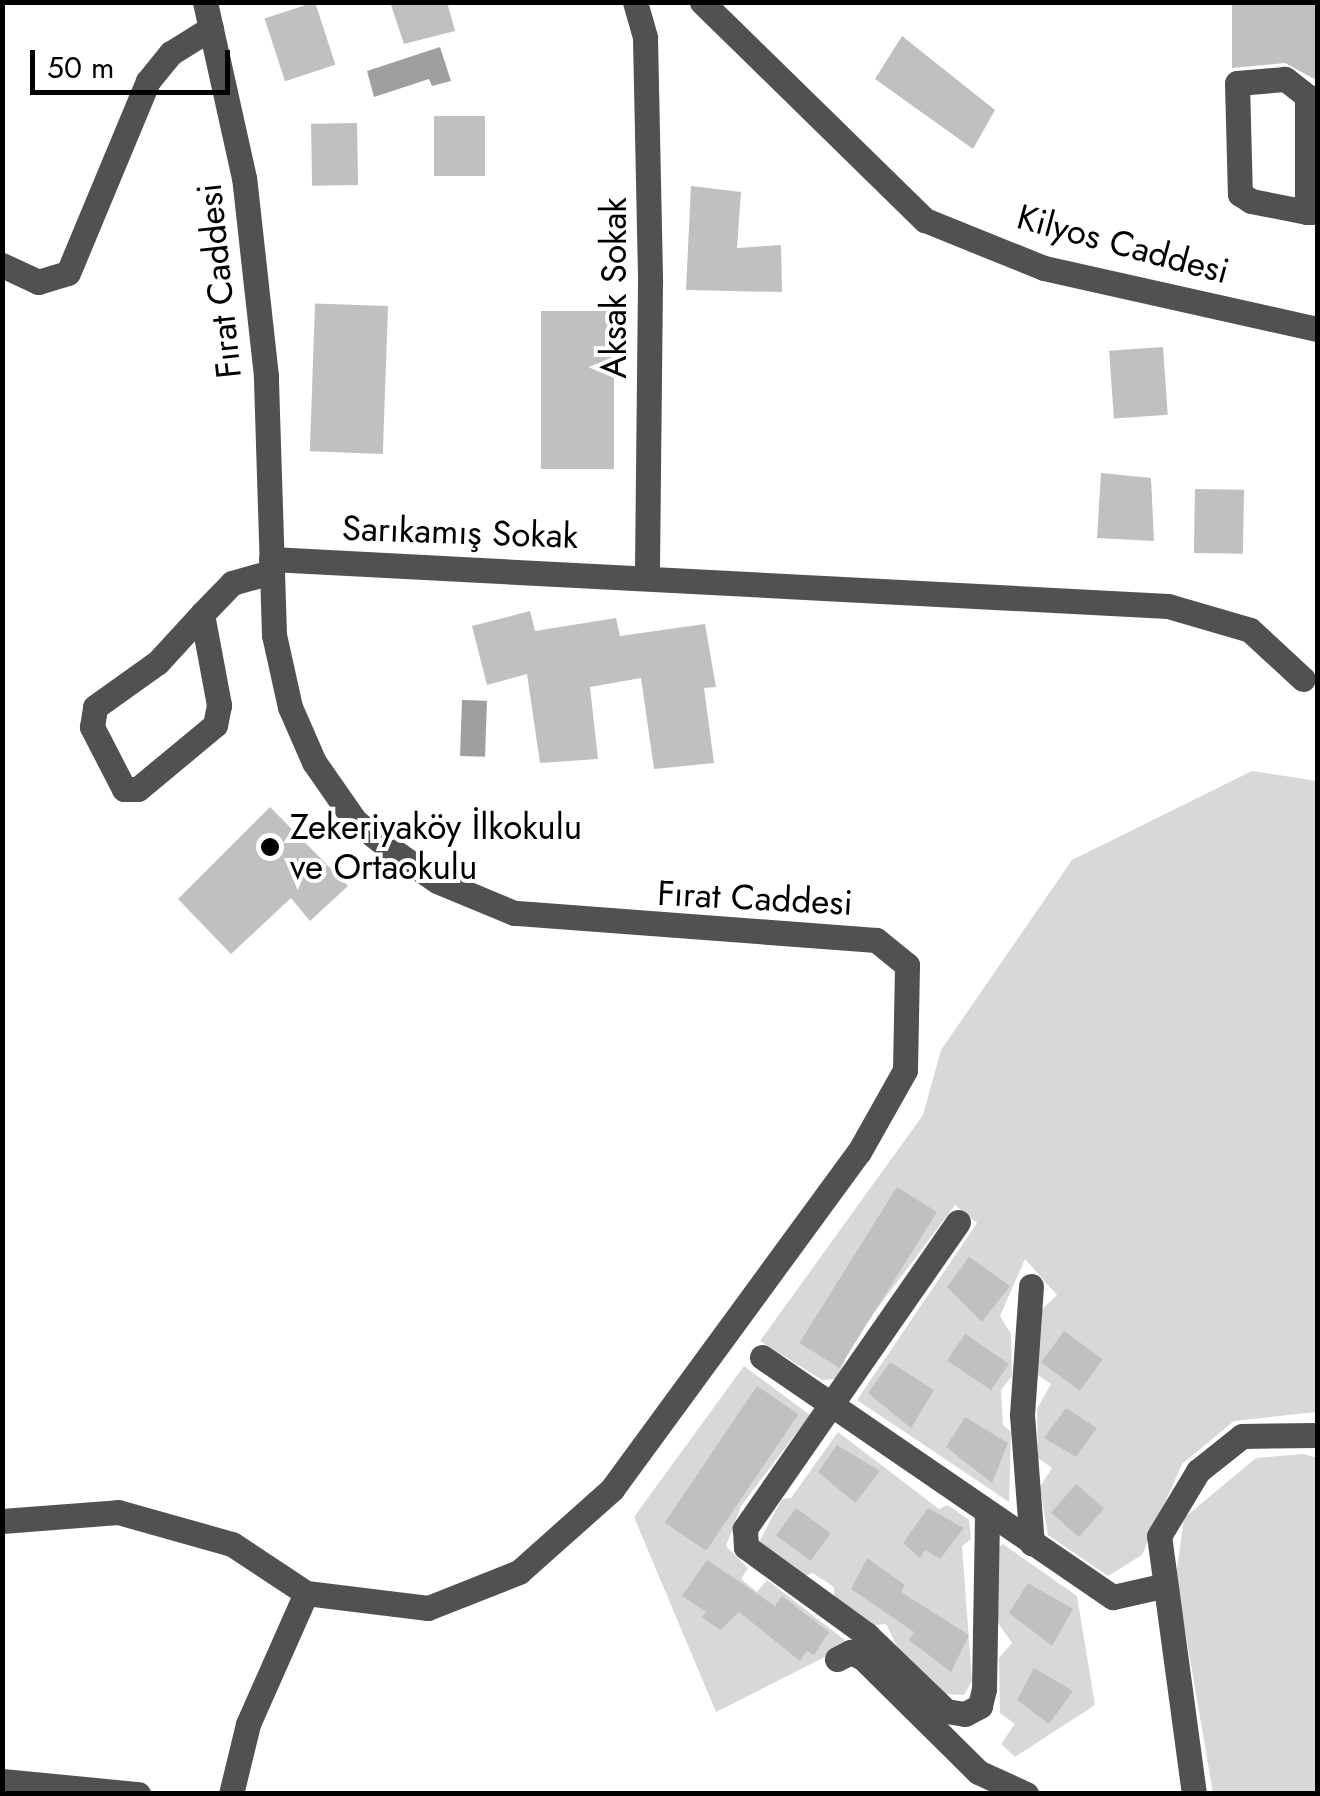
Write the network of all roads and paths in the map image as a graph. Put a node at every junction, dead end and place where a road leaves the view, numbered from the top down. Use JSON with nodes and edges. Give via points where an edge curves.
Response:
{"nodes":[{"id":1,"x":635,"y":2,"type":"edge"},
{"id":2,"x":702,"y":2,"type":"edge"},
{"id":3,"x":208,"y":15,"type":"edge"},
{"id":4,"x":1312,"y":212,"type":"edge"},
{"id":5,"x":2,"y":265,"type":"edge"},
{"id":6,"x":1318,"y":328,"type":"edge"},
{"id":7,"x":271,"y":566,"type":"junction"},
{"id":8,"x":647,"y":574,"type":"junction"},
{"id":9,"x":202,"y":614,"type":"junction"},
{"id":10,"x":1303,"y":679,"type":"dead end"},
{"id":11,"x":958,"y":1222,"type":"dead end"},
{"id":12,"x":1031,"y":1286,"type":"dead end"},
{"id":13,"x":762,"y":1357,"type":"dead end"},
{"id":14,"x":830,"y":1407,"type":"junction"},
{"id":15,"x":1318,"y":1436,"type":"edge"},
{"id":16,"x":987,"y":1514,"type":"junction"},
{"id":17,"x":2,"y":1521,"type":"edge"},
{"id":18,"x":1032,"y":1544,"type":"junction"},
{"id":19,"x":1162,"y":1586,"type":"junction"},
{"id":20,"x":306,"y":1593,"type":"junction"},
{"id":21,"x":836,"y":1659,"type":"dead end"},
{"id":22,"x":2,"y":1781,"type":"edge"},
{"id":23,"x":138,"y":1794,"type":"edge"},
{"id":24,"x":231,"y":1794,"type":"edge"},
{"id":25,"x":1026,"y":1794,"type":"edge"},
{"id":26,"x":1194,"y":1794,"type":"edge"}],
"edges":[{"from":1,"to":8,"type":"street","name":"Aksak Sokak","via":[[644,38],[650,282]]},
{"from":2,"to":6,"type":"street","name":"Kilyos Caddesi","via":[[926,220],[1044,268]]},
{"from":3,"to":5,"type":"street","via":[[148,81],[68,274],[38,282]]},
{"from":3,"to":7,"type":"street","name":"Fırat Caddesi","via":[[244,178],[266,376]]},
{"from":4,"to":4,"type":"street","via":[[1307,96],[1285,79],[1237,83],[1240,194]]},
{"from":7,"to":8,"type":"street","name":"Sarıkamış Sokak"},
{"from":7,"to":9,"type":"street","via":[[232,582]]},
{"from":7,"to":20,"type":"street","name":"Fırat Caddesi","via":[[290,707],[314,762],[354,820],[392,850],[437,881],[514,913],[876,940],[907,965],[911,1009],[905,1070],[859,1152],[612,1489],[519,1572],[428,1608]]},
{"from":8,"to":10,"type":"street","name":"Sarıkamış Sokak","via":[[1168,606],[1250,630]]},
{"from":9,"to":9,"type":"street","via":[[158,662],[95,707],[92,727],[124,788],[138,788],[215,725],[220,705]]},
{"from":11,"to":14,"type":"street"},
{"from":12,"to":18,"type":"street","via":[[1022,1415]]},
{"from":13,"to":14,"type":"street"},
{"from":14,"to":16,"type":"street"},
{"from":14,"to":16,"type":"street","via":[[744,1529],[746,1547],[867,1634],[946,1711],[980,1706],[984,1689]]},
{"from":15,"to":19,"type":"street","via":[[1242,1436],[1198,1471],[1158,1536]]},
{"from":16,"to":18,"type":"street"},
{"from":17,"to":20,"type":"street","name":"Fırat Caddesi","via":[[118,1512],[232,1544]]},
{"from":18,"to":19,"type":"street","via":[[1112,1596]]},
{"from":19,"to":26,"type":"street"},
{"from":20,"to":24,"type":"street","via":[[248,1724]]},
{"from":21,"to":25,"type":"street","via":[[851,1652],[863,1658],[978,1772]]},
{"from":22,"to":23,"type":"street"}]}
